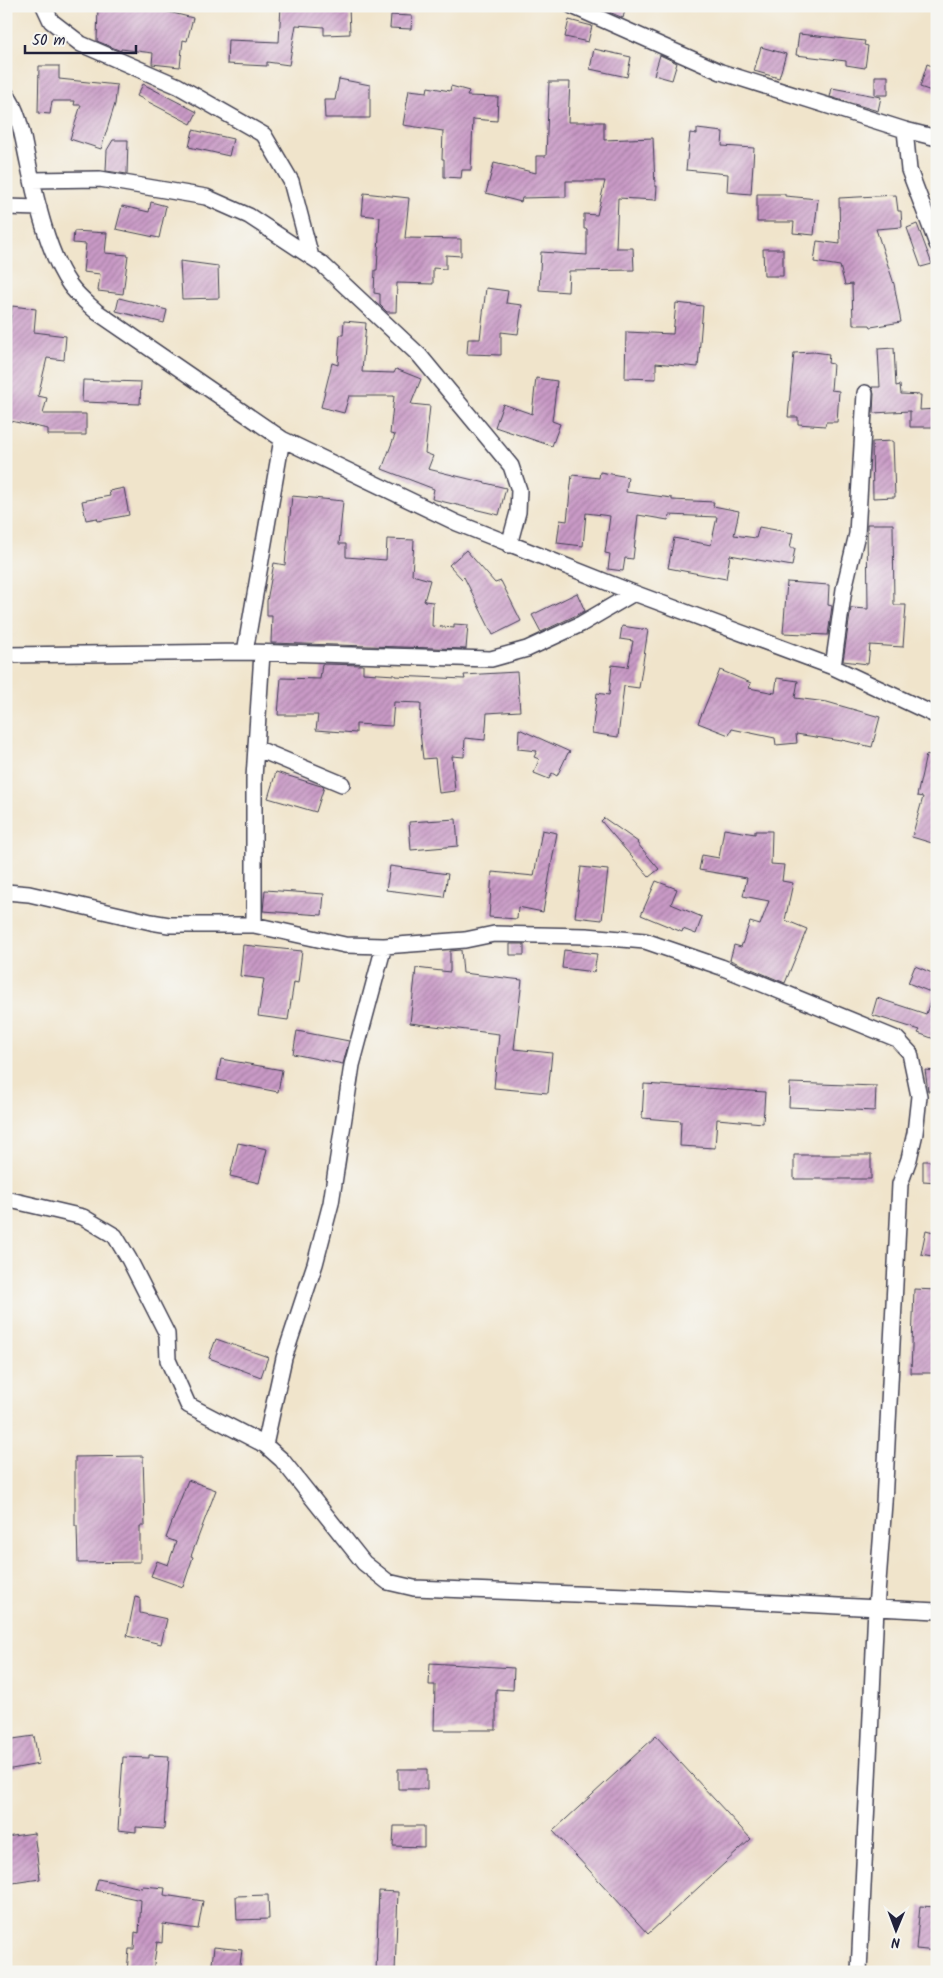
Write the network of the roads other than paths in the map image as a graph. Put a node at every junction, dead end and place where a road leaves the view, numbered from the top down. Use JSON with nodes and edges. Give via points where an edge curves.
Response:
{"nodes":[{"id":1,"x":44,"y":6,"type":"edge"},
{"id":2,"x":572,"y":6,"type":"edge"},
{"id":3,"x":6,"y":94,"type":"edge"},
{"id":4,"x":905,"y":130,"type":"junction"},
{"id":5,"x":937,"y":138,"type":"edge"},
{"id":6,"x":32,"y":180,"type":"junction"},
{"id":7,"x":6,"y":207,"type":"edge"},
{"id":8,"x":39,"y":208,"type":"junction"},
{"id":9,"x":937,"y":244,"type":"edge"},
{"id":10,"x":311,"y":257,"type":"junction"},
{"id":11,"x":865,"y":394,"type":"dead end"},
{"id":12,"x":282,"y":439,"type":"junction"},
{"id":13,"x":509,"y":544,"type":"junction"},
{"id":14,"x":634,"y":593,"type":"junction"},
{"id":15,"x":245,"y":652,"type":"junction"},
{"id":16,"x":262,"y":652,"type":"junction"},
{"id":17,"x":6,"y":655,"type":"edge"},
{"id":18,"x":833,"y":668,"type":"junction"},
{"id":19,"x":937,"y":716,"type":"edge"},
{"id":20,"x":256,"y":748,"type":"junction"},
{"id":21,"x":342,"y":784,"type":"dead end"},
{"id":22,"x":6,"y":892,"type":"edge"},
{"id":23,"x":254,"y":925,"type":"junction"},
{"id":24,"x":384,"y":946,"type":"junction"},
{"id":25,"x":6,"y":1199,"type":"edge"},
{"id":26,"x":264,"y":1445,"type":"junction"},
{"id":27,"x":876,"y":1608,"type":"junction"},
{"id":28,"x":937,"y":1611,"type":"edge"},
{"id":29,"x":859,"y":1972,"type":"edge"}],
"edges":[{"from":1,"to":10,"type":"street","via":[[51,21],[81,44],[178,86],[264,135],[290,181]]},
{"from":2,"to":4,"type":"street","via":[[720,72]]},
{"from":3,"to":6,"type":"street","via":[[19,123]]},
{"from":4,"to":5,"type":"street"},
{"from":4,"to":9,"type":"street","via":[[909,170]]},
{"from":6,"to":8,"type":"street"},
{"from":6,"to":10,"type":"street","via":[[100,178],[206,197],[249,216]]},
{"from":7,"to":8,"type":"street"},
{"from":8,"to":12,"type":"street","via":[[58,265],[71,286],[97,312]]},
{"from":10,"to":13,"type":"street","via":[[420,356],[512,466],[519,490],[518,512]]},
{"from":11,"to":18,"type":"street","via":[[857,534],[844,589]]},
{"from":12,"to":13,"type":"street","via":[[457,523]]},
{"from":12,"to":15,"type":"street"},
{"from":13,"to":14,"type":"street"},
{"from":14,"to":16,"type":"street","via":[[527,650],[491,659]]},
{"from":14,"to":18,"type":"street"},
{"from":15,"to":16,"type":"street"},
{"from":15,"to":17,"type":"street"},
{"from":16,"to":20,"type":"street"},
{"from":18,"to":19,"type":"street"},
{"from":20,"to":21,"type":"street"},
{"from":20,"to":23,"type":"street"},
{"from":22,"to":23,"type":"street","via":[[29,894],[169,925]]},
{"from":23,"to":24,"type":"street","via":[[345,945]]},
{"from":24,"to":26,"type":"street","via":[[352,1065],[331,1203],[284,1358]]},
{"from":24,"to":27,"type":"street","via":[[465,940],[494,934],[645,941],[721,967],[898,1039],[910,1053],[919,1096],[915,1133],[900,1184]]},
{"from":25,"to":26,"type":"street","via":[[83,1217],[115,1236],[167,1334],[168,1360],[188,1405]]},
{"from":26,"to":27,"type":"street","via":[[282,1460],[364,1563],[388,1582],[414,1588]]},
{"from":27,"to":28,"type":"street"},
{"from":27,"to":29,"type":"street"}]}
